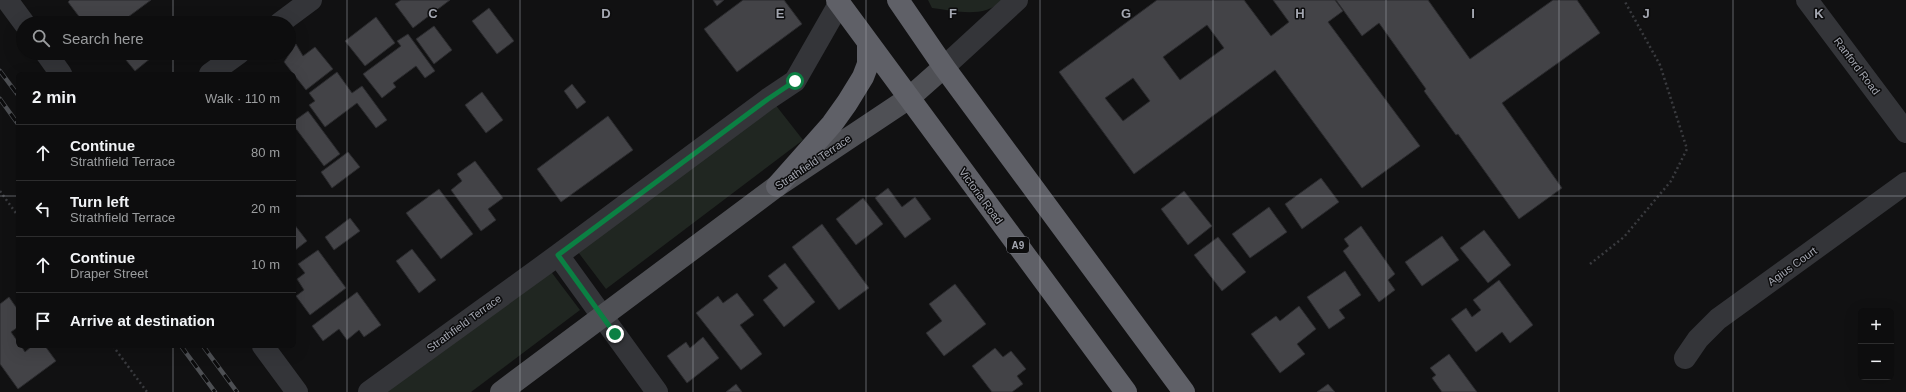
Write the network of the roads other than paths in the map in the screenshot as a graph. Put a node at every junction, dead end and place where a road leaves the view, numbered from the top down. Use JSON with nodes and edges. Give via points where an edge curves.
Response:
{"nodes":[{"id":1,"x":7,"y":0,"type":"edge"},
{"id":2,"x":311,"y":0,"type":"edge"},
{"id":3,"x":898,"y":0,"type":"edge"},
{"id":4,"x":1017,"y":0,"type":"edge"},
{"id":5,"x":1807,"y":0,"type":"edge"},
{"id":6,"x":838,"y":2,"type":"edge"},
{"id":7,"x":19,"y":16,"type":"edge"},
{"id":8,"x":289,"y":16,"type":"edge"},
{"id":9,"x":868,"y":45,"type":"junction"},
{"id":10,"x":51,"y":60,"type":"edge"},
{"id":11,"x":229,"y":60,"type":"edge"},
{"id":12,"x":944,"y":68,"type":"junction"},
{"id":13,"x":60,"y":72,"type":"edge"},
{"id":14,"x":213,"y":72,"type":"edge"},
{"id":15,"x":910,"y":98,"type":"junction"},
{"id":16,"x":1906,"y":132,"type":"edge"},
{"id":17,"x":1906,"y":183,"type":"edge"},
{"id":18,"x":777,"y":186,"type":"junction"},
{"id":19,"x":558,"y":255,"type":"junction"},
{"id":20,"x":603,"y":317,"type":"junction"},
{"id":21,"x":264,"y":348,"type":"edge"},
{"id":22,"x":1685,"y":358,"type":"dead end"},
{"id":23,"x":297,"y":392,"type":"edge"},
{"id":24,"x":369,"y":392,"type":"edge"},
{"id":25,"x":501,"y":392,"type":"edge"},
{"id":26,"x":657,"y":392,"type":"edge"},
{"id":27,"x":1126,"y":392,"type":"edge"},
{"id":28,"x":1184,"y":392,"type":"edge"}],
"edges":[{"from":1,"to":7,"type":"street"},
{"from":2,"to":8,"type":"street"},
{"from":3,"to":12,"type":"highway"},
{"from":4,"to":12,"type":"street","name":"Strathfield Terrace"},
{"from":5,"to":16,"type":"street","name":"Ranford Road"},
{"from":6,"to":9,"type":"highway","name":"Victoria Road","number":"A9"},
{"from":6,"to":19,"type":"street","name":"Strathfield Terrace","via":[[795,81]]},
{"from":9,"to":15,"type":"highway","name":"Victoria Road","number":"A9"},
{"from":9,"to":18,"type":"highway","via":[[868,64],[847,103],[832,124]]},
{"from":10,"to":13,"type":"street"},
{"from":11,"to":14,"type":"street"},
{"from":12,"to":15,"type":"main road","name":"Strathfield Terrace"},
{"from":12,"to":28,"type":"highway"},
{"from":15,"to":18,"type":"main road","name":"Strathfield Terrace"},
{"from":15,"to":27,"type":"highway","name":"Victoria Road","number":"A9"},
{"from":17,"to":22,"type":"street","name":"Agius Court","via":[[1718,319],[1698,339]]},
{"from":18,"to":20,"type":"main road","name":"Strathfield Terrace"},
{"from":19,"to":20,"type":"street"},
{"from":19,"to":24,"type":"street","name":"Strathfield Terrace"},
{"from":20,"to":25,"type":"main road","name":"Strathfield Terrace"},
{"from":20,"to":26,"type":"street"},
{"from":21,"to":23,"type":"street"}]}
